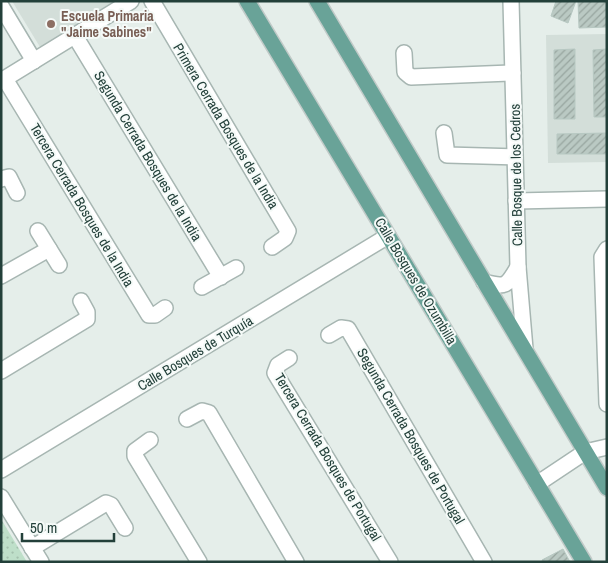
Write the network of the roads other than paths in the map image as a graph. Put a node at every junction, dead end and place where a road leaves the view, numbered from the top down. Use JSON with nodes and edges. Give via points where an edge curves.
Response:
{"nodes":[{"id":1,"x":132,"y":1,"type":"edge"},
{"id":2,"x":152,"y":1,"type":"edge"},
{"id":3,"x":246,"y":1,"type":"edge"},
{"id":4,"x":317,"y":1,"type":"edge"},
{"id":5,"x":511,"y":1,"type":"edge"},
{"id":6,"x":1,"y":6,"type":"edge"},
{"id":7,"x":74,"y":36,"type":"junction"},
{"id":8,"x":404,"y":52,"type":"dead end"},
{"id":9,"x":34,"y":61,"type":"junction"},
{"id":10,"x":513,"y":73,"type":"junction"},
{"id":11,"x":3,"y":80,"type":"edge"},
{"id":12,"x":444,"y":133,"type":"dead end"},
{"id":13,"x":515,"y":157,"type":"junction"},
{"id":14,"x":1,"y":179,"type":"edge"},
{"id":15,"x":17,"y":194,"type":"dead end"},
{"id":16,"x":607,"y":199,"type":"edge"},
{"id":17,"x":516,"y":202,"type":"junction"},
{"id":18,"x":38,"y":231,"type":"dead end"},
{"id":19,"x":388,"y":236,"type":"junction"},
{"id":20,"x":272,"y":247,"type":"dead end"},
{"id":21,"x":49,"y":248,"type":"junction"},
{"id":22,"x":607,"y":249,"type":"edge"},
{"id":23,"x":59,"y":266,"type":"dead end"},
{"id":24,"x":236,"y":268,"type":"dead end"},
{"id":25,"x":518,"y":268,"type":"junction"},
{"id":26,"x":1,"y":276,"type":"edge"},
{"id":27,"x":221,"y":277,"type":"junction"},
{"id":28,"x":484,"y":282,"type":"junction"},
{"id":29,"x":202,"y":287,"type":"dead end"},
{"id":30,"x":81,"y":301,"type":"dead end"},
{"id":31,"x":165,"y":308,"type":"dead end"},
{"id":32,"x":329,"y":335,"type":"dead end"},
{"id":33,"x":526,"y":349,"type":"junction"},
{"id":34,"x":289,"y":358,"type":"dead end"},
{"id":35,"x":1,"y":371,"type":"edge"},
{"id":36,"x":607,"y":404,"type":"edge"},
{"id":37,"x":187,"y":419,"type":"dead end"},
{"id":38,"x":150,"y":440,"type":"dead end"},
{"id":39,"x":607,"y":447,"type":"edge"},
{"id":40,"x":585,"y":452,"type":"junction"},
{"id":41,"x":1,"y":470,"type":"edge"},
{"id":42,"x":537,"y":484,"type":"junction"},
{"id":43,"x":607,"y":488,"type":"edge"},
{"id":44,"x":1,"y":497,"type":"edge"},
{"id":45,"x":125,"y":528,"type":"dead end"},
{"id":46,"x":32,"y":548,"type":"junction"},
{"id":47,"x":40,"y":562,"type":"edge"},
{"id":48,"x":199,"y":562,"type":"edge"},
{"id":49,"x":296,"y":562,"type":"edge"},
{"id":50,"x":390,"y":562,"type":"edge"},
{"id":51,"x":484,"y":562,"type":"edge"},
{"id":52,"x":584,"y":562,"type":"edge"}],
"edges":[{"from":1,"to":7,"type":"street"},
{"from":2,"to":20,"type":"street","name":"Primera Cerrada Bosques de la India","via":[[288,230],[285,238]]},
{"from":3,"to":19,"type":"main road","name":"Calle Bosques de Ozumbilla"},
{"from":4,"to":28,"type":"main road"},
{"from":5,"to":10,"type":"street","name":"Calle Bosque de los Cedros"},
{"from":6,"to":9,"type":"street"},
{"from":7,"to":9,"type":"street"},
{"from":7,"to":27,"type":"street","name":"Segunda Cerrada Bosques de la India"},
{"from":8,"to":10,"type":"street","via":[[404,72],[411,77]]},
{"from":9,"to":11,"type":"street"},
{"from":10,"to":13,"type":"street","name":"Calle Bosque de los Cedros"},
{"from":11,"to":31,"type":"street","name":"Tercera Cerrada Bosques de la India","via":[[149,315]]},
{"from":12,"to":13,"type":"street","via":[[448,155]]},
{"from":13,"to":17,"type":"street","name":"Calle Bosque de los Cedros"},
{"from":14,"to":15,"type":"street","via":[[9,177]]},
{"from":16,"to":17,"type":"street"},
{"from":17,"to":25,"type":"street","name":"Calle Bosque de los Cedros"},
{"from":18,"to":21,"type":"street"},
{"from":19,"to":41,"type":"street","name":"Calle Bosques de Turquía"},
{"from":19,"to":42,"type":"main road","name":"Calle Bosques de Ozumbilla"},
{"from":21,"to":23,"type":"street"},
{"from":21,"to":26,"type":"street"},
{"from":22,"to":36,"type":"street","via":[[602,257]]},
{"from":24,"to":27,"type":"street"},
{"from":25,"to":28,"type":"street","via":[[505,285]]},
{"from":25,"to":33,"type":"street","name":"Calle Bosque de los Cedros"},
{"from":27,"to":29,"type":"street"},
{"from":28,"to":33,"type":"main road"},
{"from":30,"to":35,"type":"street","via":[[88,312],[87,319]]},
{"from":32,"to":51,"type":"street","name":"Segunda Cerrada Bosques de Portugal","via":[[341,328],[348,329]]},
{"from":33,"to":40,"type":"main road"},
{"from":34,"to":50,"type":"street","name":"Tercera Cerrada Bosques de Portugal","via":[[278,364],[275,373]]},
{"from":37,"to":49,"type":"street","via":[[202,411],[209,413]]},
{"from":38,"to":48,"type":"street","via":[[135,451],[135,456]]},
{"from":39,"to":40,"type":"street"},
{"from":40,"to":42,"type":"street"},
{"from":40,"to":43,"type":"main road"},
{"from":42,"to":52,"type":"main road","name":"Calle Bosques de Ozumbilla"},
{"from":44,"to":46,"type":"street"},
{"from":45,"to":46,"type":"street","via":[[111,505],[106,503]]},
{"from":46,"to":47,"type":"street"}]}
